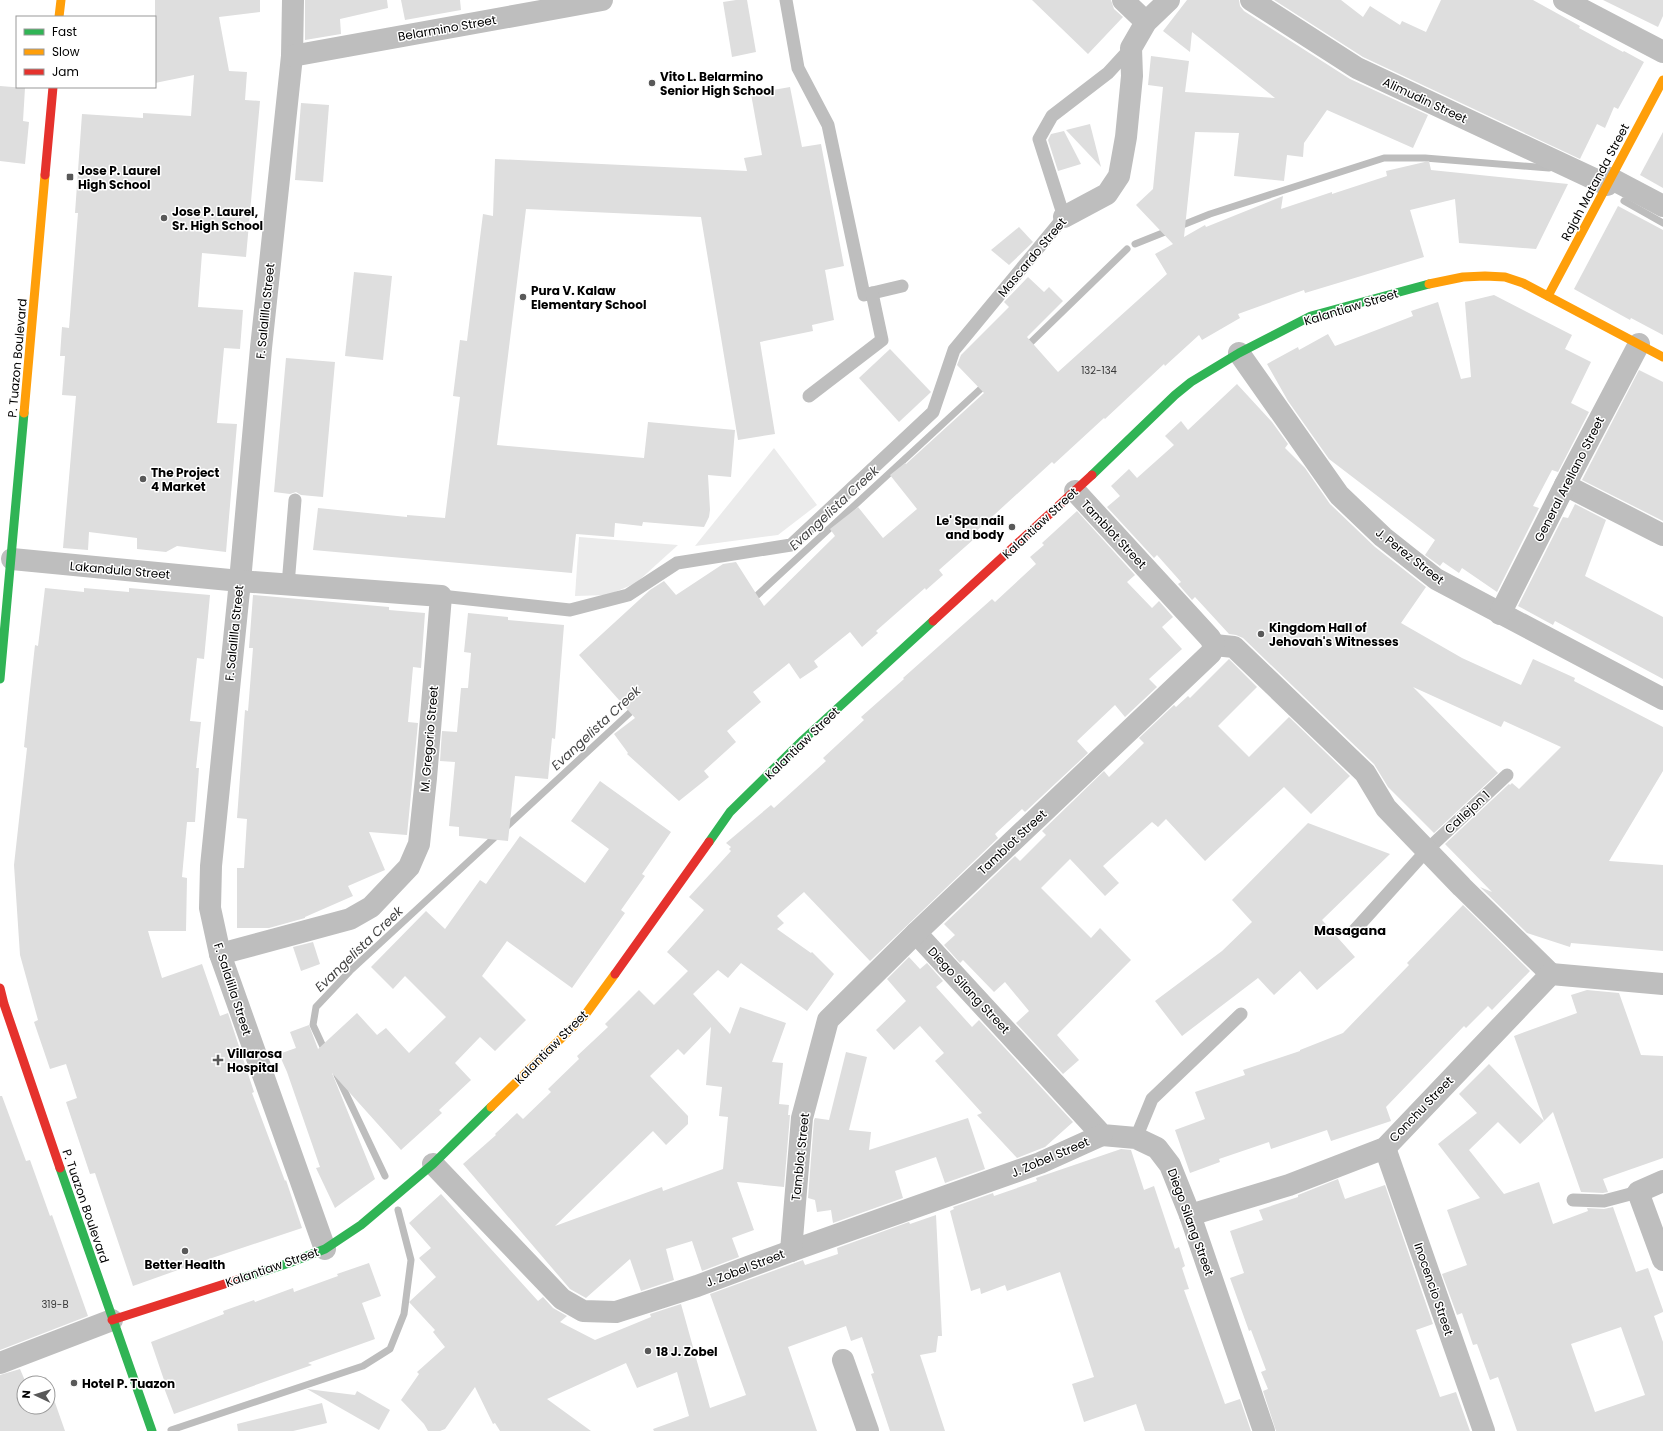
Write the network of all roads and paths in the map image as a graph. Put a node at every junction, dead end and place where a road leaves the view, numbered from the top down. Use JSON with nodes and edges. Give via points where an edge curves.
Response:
{"nodes":[{"id":1,"x":61,"y":0,"type":"edge"},
{"id":2,"x":293,"y":0,"type":"edge"},
{"id":3,"x":602,"y":0,"type":"edge"},
{"id":4,"x":786,"y":0,"type":"edge"},
{"id":5,"x":1123,"y":0,"type":"edge"},
{"id":6,"x":1169,"y":0,"type":"edge"},
{"id":7,"x":1251,"y":0,"type":"edge"},
{"id":8,"x":1564,"y":0,"type":"edge"},
{"id":9,"x":59,"y":16,"type":"edge"},
{"id":10,"x":1146,"y":22,"type":"junction"},
{"id":11,"x":1131,"y":48,"type":"junction"},
{"id":12,"x":1663,"y":52,"type":"edge"},
{"id":13,"x":292,"y":56,"type":"junction"},
{"id":14,"x":1663,"y":80,"type":"edge"},
{"id":15,"x":53,"y":88,"type":"edge"},
{"id":16,"x":1608,"y":182,"type":"junction"},
{"id":17,"x":1663,"y":206,"type":"edge"},
{"id":18,"x":1064,"y":217,"type":"junction"},
{"id":19,"x":902,"y":286,"type":"dead end"},
{"id":20,"x":872,"y":293,"type":"junction"},
{"id":21,"x":1548,"y":296,"type":"junction"},
{"id":22,"x":1639,"y":344,"type":"junction"},
{"id":23,"x":1240,"y":353,"type":"junction"},
{"id":24,"x":1663,"y":357,"type":"edge"},
{"id":25,"x":809,"y":396,"type":"dead end"},
{"id":26,"x":1565,"y":485,"type":"junction"},
{"id":27,"x":1074,"y":491,"type":"junction"},
{"id":28,"x":295,"y":500,"type":"dead end"},
{"id":29,"x":1663,"y":535,"type":"edge"},
{"id":30,"x":6,"y":558,"type":"edge"},
{"id":31,"x":240,"y":581,"type":"junction"},
{"id":32,"x":288,"y":585,"type":"junction"},
{"id":33,"x":441,"y":596,"type":"junction"},
{"id":34,"x":1500,"y":614,"type":"junction"},
{"id":35,"x":1214,"y":645,"type":"junction"},
{"id":36,"x":0,"y":679,"type":"edge"},
{"id":37,"x":1663,"y":699,"type":"edge"},
{"id":38,"x":1507,"y":775,"type":"dead end"},
{"id":39,"x":1427,"y":850,"type":"junction"},
{"id":40,"x":1353,"y":932,"type":"dead end"},
{"id":41,"x":916,"y":933,"type":"junction"},
{"id":42,"x":220,"y":954,"type":"junction"},
{"id":43,"x":1551,"y":974,"type":"junction"},
{"id":44,"x":1663,"y":984,"type":"edge"},
{"id":45,"x":0,"y":988,"type":"edge"},
{"id":46,"x":1241,"y":1014,"type":"dead end"},
{"id":47,"x":1102,"y":1135,"type":"junction"},
{"id":48,"x":1136,"y":1138,"type":"junction"},
{"id":49,"x":1384,"y":1148,"type":"junction"},
{"id":50,"x":433,"y":1164,"type":"junction"},
{"id":51,"x":1663,"y":1182,"type":"edge"},
{"id":52,"x":1638,"y":1192,"type":"junction"},
{"id":53,"x":1573,"y":1200,"type":"dead end"},
{"id":54,"x":1190,"y":1215,"type":"junction"},
{"id":55,"x":325,"y":1249,"type":"junction"},
{"id":56,"x":791,"y":1251,"type":"junction"},
{"id":57,"x":1663,"y":1260,"type":"edge"},
{"id":58,"x":112,"y":1320,"type":"junction"},
{"id":59,"x":844,"y":1360,"type":"dead end"},
{"id":60,"x":0,"y":1363,"type":"edge"},
{"id":61,"x":152,"y":1431,"type":"edge"},
{"id":62,"x":868,"y":1431,"type":"edge"},
{"id":63,"x":1264,"y":1431,"type":"edge"},
{"id":64,"x":1484,"y":1431,"type":"edge"}],
"edges":[{"from":1,"to":9,"type":"street"},
{"from":2,"to":13,"type":"street","name":"F. Salalilla Street"},
{"from":3,"to":13,"type":"street","name":"Belarmino Street"},
{"from":4,"to":20,"type":"lane","via":[[798,68],[828,125],[864,295]]},
{"from":5,"to":10,"type":"street"},
{"from":6,"to":10,"type":"street"},
{"from":7,"to":16,"type":"street","name":"Alimudin Street","via":[[1357,68]]},
{"from":8,"to":12,"type":"street"},
{"from":10,"to":11,"type":"street"},
{"from":11,"to":18,"type":"street","name":"Mascardo Street","via":[[1132,76],[1119,176],[1107,194]]},
{"from":11,"to":18,"type":"lane","via":[[1108,73],[1052,116],[1039,139]]},
{"from":13,"to":31,"type":"street","name":"F. Salalilla Street"},
{"from":14,"to":16,"type":"street","name":"Rajah Matanda Street"},
{"from":15,"to":30,"type":"street","name":"P. Tuazon Boulevard"},
{"from":16,"to":17,"type":"street","name":"Alimudin Street"},
{"from":16,"to":21,"type":"street","name":"Rajah Matanda Street"},
{"from":18,"to":33,"type":"lane","name":"Mascardo Street","via":[[954,350],[933,412],[791,546],[677,563],[628,594],[570,610]]},
{"from":19,"to":20,"type":"lane"},
{"from":20,"to":25,"type":"lane","via":[[882,340]]},
{"from":21,"to":22,"type":"street","name":"Kalantiaw Street"},
{"from":21,"to":23,"type":"street","name":"Kalantiaw Street","via":[[1506,277],[1485,276],[1440,281],[1311,316]]},
{"from":22,"to":24,"type":"street","name":"Kalantiaw Street"},
{"from":22,"to":26,"type":"street","name":"General Arellano Street"},
{"from":23,"to":27,"type":"street","name":"Kalantiaw Street","via":[[1191,382],[1175,395]]},
{"from":23,"to":34,"type":"street","name":"J. Perez Street","via":[[1339,495],[1383,536],[1436,579]]},
{"from":26,"to":29,"type":"street"},
{"from":26,"to":34,"type":"street","name":"General Arellano Street"},
{"from":27,"to":35,"type":"street","name":"Tamblot Street"},
{"from":27,"to":50,"type":"street","name":"Kalantiaw Street","via":[[804,740],[730,812],[585,1015]]},
{"from":28,"to":32,"type":"lane"},
{"from":30,"to":31,"type":"street","name":"Lakandula Street"},
{"from":30,"to":36,"type":"street","name":"P. Tuazon Boulevard"},
{"from":31,"to":32,"type":"street"},
{"from":31,"to":42,"type":"street","name":"F. Salalilla Street","via":[[211,866],[210,908]]},
{"from":32,"to":33,"type":"street"},
{"from":33,"to":42,"type":"street","name":"M. Gregorio Street","via":[[419,844],[409,867],[371,907],[350,919]]},
{"from":34,"to":37,"type":"street","name":"J. Perez Street"},
{"from":35,"to":39,"type":"street","via":[[1234,647],[1365,773],[1386,808]]},
{"from":35,"to":41,"type":"street","name":"Tamblot Street","via":[[1211,653]]},
{"from":38,"to":39,"type":"lane","name":"Callejon 1"},
{"from":39,"to":40,"type":"lane","name":"Callejon 1"},
{"from":39,"to":43,"type":"street"},
{"from":41,"to":47,"type":"street","name":"Diego Silang Street"},
{"from":41,"to":56,"type":"street","name":"Tamblot Street","via":[[828,1020],[802,1118]]},
{"from":42,"to":55,"type":"street","name":"F. Salalilla Street"},
{"from":43,"to":44,"type":"street"},
{"from":43,"to":49,"type":"street","name":"Conchu Street"},
{"from":45,"to":58,"type":"street","name":"P. Tuazon Boulevard"},
{"from":46,"to":48,"type":"lane","via":[[1152,1099]]},
{"from":47,"to":48,"type":"street","name":"Diego Silang Street"},
{"from":47,"to":56,"type":"street","name":"J. Zobel Street","via":[[1040,1163]]},
{"from":48,"to":54,"type":"street","name":"Diego Silang Street","via":[[1157,1148],[1170,1165]]},
{"from":49,"to":54,"type":"street","name":"Conchu Street","via":[[1289,1185]]},
{"from":49,"to":64,"type":"street","name":"Inocencio Street"},
{"from":50,"to":55,"type":"street","name":"Kalantiaw Street","via":[[361,1225]]},
{"from":50,"to":56,"type":"street","name":"J. Zobel Street","via":[[562,1299],[583,1312],[616,1312],[697,1286]]},
{"from":51,"to":52,"type":"street"},
{"from":52,"to":53,"type":"lane","via":[[1604,1201]]},
{"from":52,"to":57,"type":"street"},
{"from":54,"to":63,"type":"street","name":"Diego Silang Street"},
{"from":55,"to":58,"type":"street","name":"Kalantiaw Street"},
{"from":58,"to":60,"type":"street","name":"Kalantiaw Street"},
{"from":58,"to":61,"type":"street","name":"P. Tuazon Boulevard"},
{"from":59,"to":62,"type":"street"}]}
